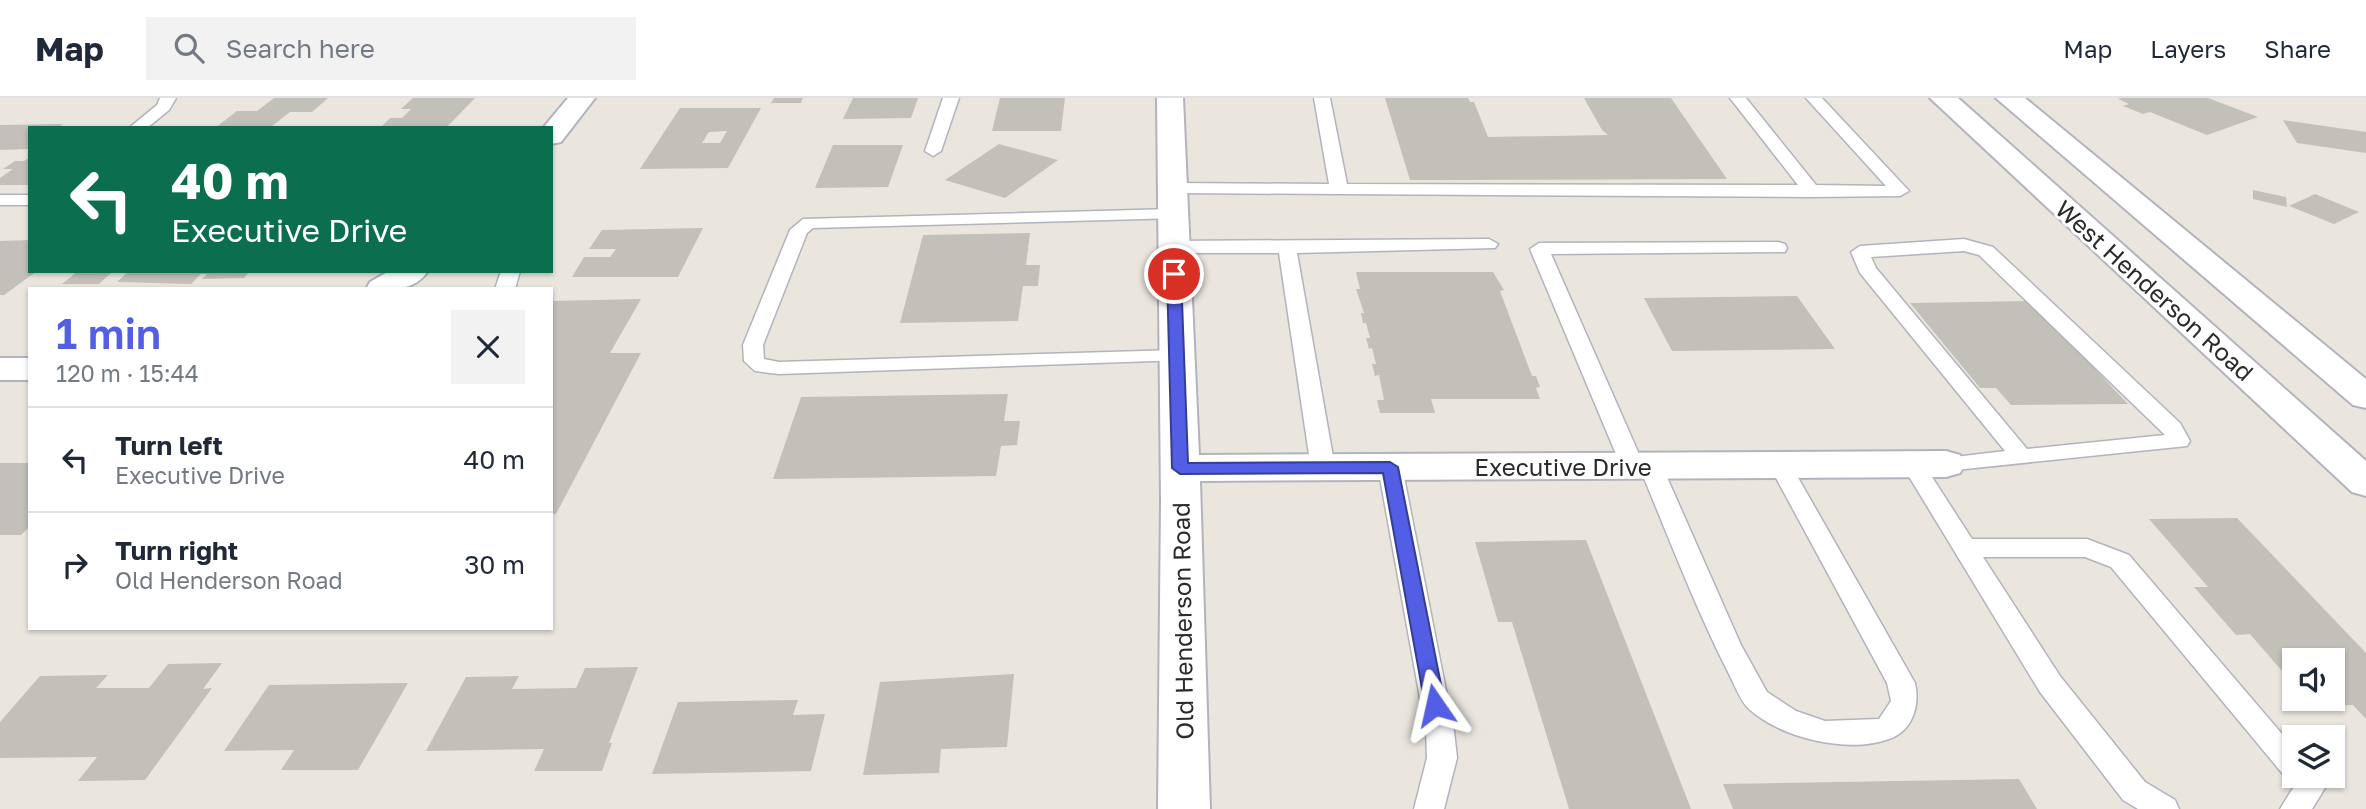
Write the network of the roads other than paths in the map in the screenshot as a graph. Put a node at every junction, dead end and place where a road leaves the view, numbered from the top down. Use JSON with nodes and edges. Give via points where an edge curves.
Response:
{"nodes":[{"id":1,"x":168,"y":98,"type":"edge"},
{"id":2,"x":582,"y":98,"type":"edge"},
{"id":3,"x":951,"y":98,"type":"edge"},
{"id":4,"x":1170,"y":98,"type":"edge"},
{"id":5,"x":1322,"y":98,"type":"edge"},
{"id":6,"x":1738,"y":98,"type":"edge"},
{"id":7,"x":1814,"y":98,"type":"edge"},
{"id":8,"x":1943,"y":98,"type":"edge"},
{"id":9,"x":2009,"y":98,"type":"edge"},
{"id":10,"x":139,"y":126,"type":"edge"},
{"id":11,"x":553,"y":134,"type":"edge"},
{"id":12,"x":933,"y":151,"type":"dead end"},
{"id":13,"x":1339,"y":189,"type":"junction"},
{"id":14,"x":1812,"y":192,"type":"junction"},
{"id":15,"x":0,"y":200,"type":"edge"},
{"id":16,"x":28,"y":200,"type":"edge"},
{"id":17,"x":1173,"y":216,"type":"junction"},
{"id":18,"x":1489,"y":244,"type":"dead end"},
{"id":19,"x":1287,"y":247,"type":"junction"},
{"id":20,"x":1778,"y":248,"type":"dead end"},
{"id":21,"x":409,"y":273,"type":"edge"},
{"id":22,"x":385,"y":287,"type":"edge"},
{"id":23,"x":1177,"y":356,"type":"junction"},
{"id":24,"x":0,"y":369,"type":"edge"},
{"id":25,"x":28,"y":369,"type":"edge"},
{"id":26,"x":2366,"y":397,"type":"edge"},
{"id":27,"x":2022,"y":457,"type":"junction"},
{"id":28,"x":1930,"y":464,"type":"junction"},
{"id":29,"x":1780,"y":465,"type":"junction"},
{"id":30,"x":1642,"y":466,"type":"junction"},
{"id":31,"x":1390,"y":467,"type":"junction"},
{"id":32,"x":1180,"y":468,"type":"junction"},
{"id":33,"x":1323,"y":468,"type":"junction"},
{"id":34,"x":2366,"y":483,"type":"edge"},
{"id":35,"x":1965,"y":548,"type":"junction"},
{"id":36,"x":2282,"y":755,"type":"edge"},
{"id":37,"x":2310,"y":788,"type":"edge"},
{"id":38,"x":1184,"y":809,"type":"edge"},
{"id":39,"x":1429,"y":809,"type":"edge"},
{"id":40,"x":2164,"y":809,"type":"edge"},
{"id":41,"x":2295,"y":809,"type":"edge"}],
"edges":[{"from":1,"to":10,"type":"lane","via":[[164,107]]},
{"from":2,"to":11,"type":"street"},
{"from":3,"to":12,"type":"lane"},
{"from":4,"to":17,"type":"street","name":"Old Henderson Road"},
{"from":5,"to":13,"type":"lane"},
{"from":6,"to":14,"type":"lane"},
{"from":7,"to":14,"type":"lane","via":[[1900,191]]},
{"from":8,"to":34,"type":"street","name":"West Henderson Road"},
{"from":9,"to":26,"type":"street","name":"West Henderson Road"},
{"from":13,"to":14,"type":"lane"},
{"from":13,"to":17,"type":"lane"},
{"from":15,"to":16,"type":"lane"},
{"from":17,"to":19,"type":"lane"},
{"from":17,"to":23,"type":"street","name":"Old Henderson Road"},
{"from":17,"to":23,"type":"lane","via":[[809,223],[799,230],[753,345],[754,361],[762,367],[779,368]]},
{"from":18,"to":19,"type":"lane"},
{"from":19,"to":33,"type":"lane"},
{"from":20,"to":30,"type":"lane","via":[[1539,249]]},
{"from":21,"to":22,"type":"street"},
{"from":23,"to":32,"type":"street","name":"Old Henderson Road"},
{"from":24,"to":25,"type":"street"},
{"from":27,"to":27,"type":"lane","via":[[2179,441],[2172,428],[1986,251],[1964,245],[1860,252],[1867,269]]},
{"from":27,"to":28,"type":"lane"},
{"from":28,"to":29,"type":"street","name":"Executive Drive"},
{"from":28,"to":35,"type":"lane"},
{"from":29,"to":30,"type":"street","name":"Executive Drive"},
{"from":29,"to":30,"type":"lane","via":[[1901,683],[1905,701],[1892,725],[1883,730],[1824,733],[1786,719],[1757,701]]},
{"from":30,"to":31,"type":"street","name":"Executive Drive"},
{"from":31,"to":33,"type":"street","name":"Executive Drive"},
{"from":31,"to":39,"type":"lane","via":[[1440,731],[1442,758]]},
{"from":32,"to":33,"type":"street","name":"Executive Drive"},
{"from":32,"to":38,"type":"street","name":"Old Henderson Road"},
{"from":35,"to":36,"type":"lane","via":[[2087,548],[2120,561]]},
{"from":35,"to":40,"type":"lane","via":[[2050,684],[2134,791]]},
{"from":37,"to":41,"type":"lane"}]}
